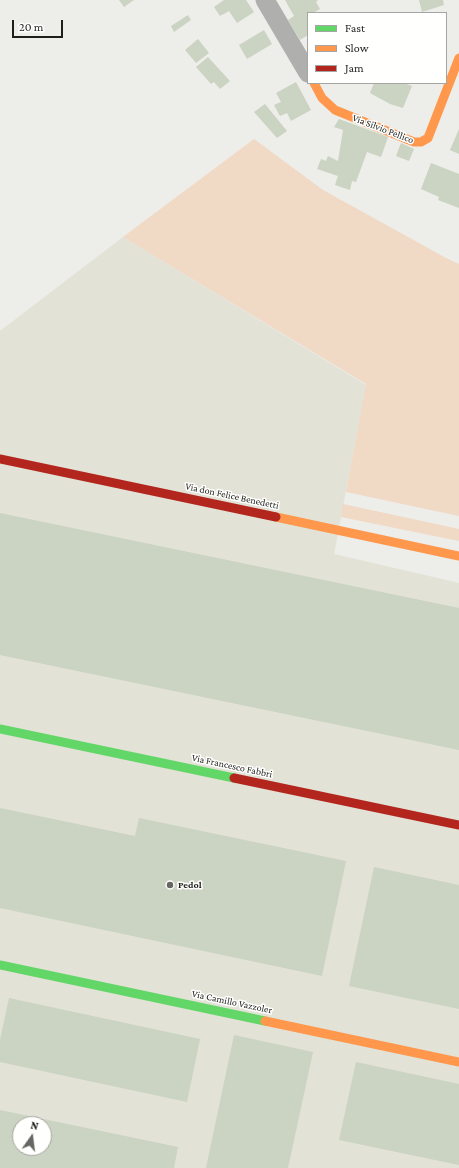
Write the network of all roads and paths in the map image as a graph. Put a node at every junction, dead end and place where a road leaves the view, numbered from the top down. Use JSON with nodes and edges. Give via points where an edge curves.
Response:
{"nodes":[{"id":1,"x":265,"y":0,"type":"edge"},
{"id":2,"x":459,"y":58,"type":"edge"},
{"id":3,"x":307,"y":71,"type":"edge"},
{"id":4,"x":315,"y":84,"type":"edge"},
{"id":5,"x":0,"y":459,"type":"edge"},
{"id":6,"x":459,"y":556,"type":"edge"},
{"id":7,"x":0,"y":729,"type":"edge"},
{"id":8,"x":459,"y":826,"type":"edge"},
{"id":9,"x":0,"y":965,"type":"edge"},
{"id":10,"x":459,"y":1062,"type":"edge"}],
"edges":[{"from":1,"to":3,"type":"street"},
{"from":2,"to":4,"type":"street","name":"Via Silvio Pellico","via":[[428,138],[421,142],[414,142],[334,110],[322,98]]},
{"from":5,"to":6,"type":"street","name":"Via don Felice Benedetti"},
{"from":7,"to":8,"type":"street","name":"Via Francesco Fabbri"},
{"from":9,"to":10,"type":"street","name":"Via Camillo Vazzoler"}]}
